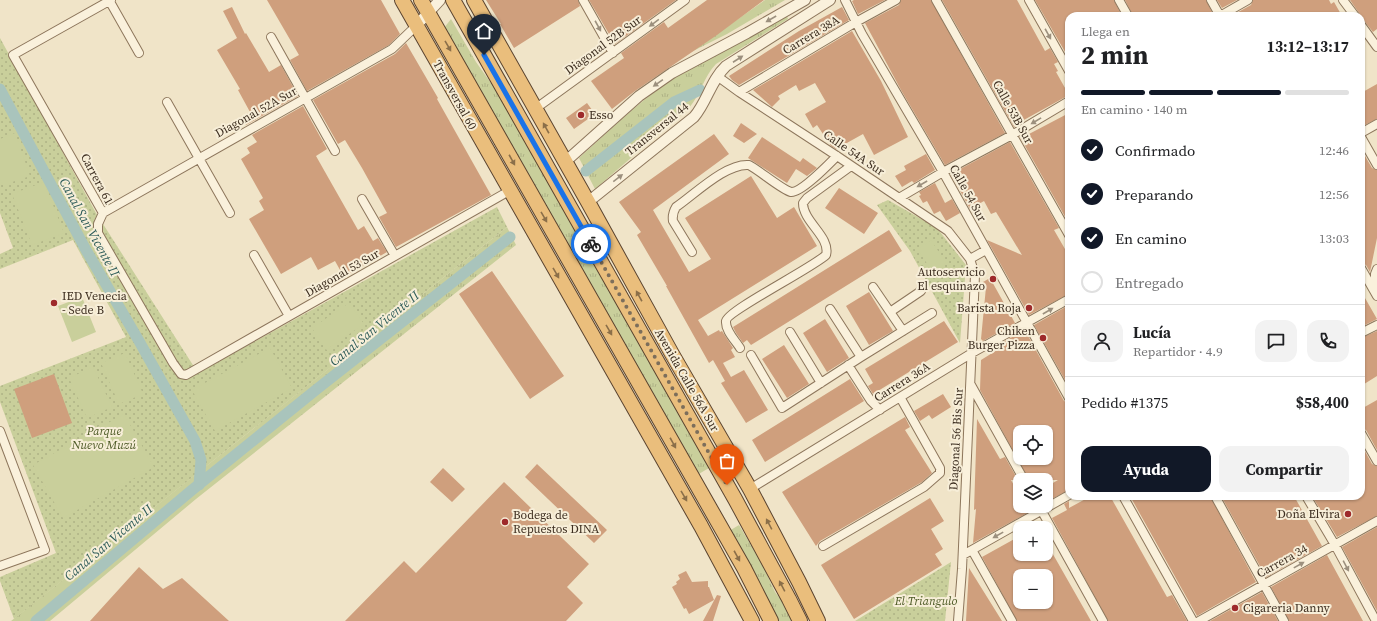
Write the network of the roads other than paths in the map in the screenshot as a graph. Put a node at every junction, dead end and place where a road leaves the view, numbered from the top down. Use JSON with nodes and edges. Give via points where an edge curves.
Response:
{"nodes":[{"id":1,"x":110,"y":0,"type":"edge"},
{"id":2,"x":402,"y":0,"type":"edge"},
{"id":3,"x":422,"y":0,"type":"edge"},
{"id":4,"x":440,"y":0,"type":"edge"},
{"id":5,"x":453,"y":0,"type":"edge"},
{"id":6,"x":474,"y":0,"type":"edge"},
{"id":7,"x":583,"y":0,"type":"edge"},
{"id":8,"x":685,"y":0,"type":"edge"},
{"id":9,"x":805,"y":0,"type":"edge"},
{"id":10,"x":830,"y":0,"type":"edge"},
{"id":11,"x":845,"y":0,"type":"edge"},
{"id":12,"x":896,"y":0,"type":"edge"},
{"id":13,"x":936,"y":0,"type":"edge"},
{"id":14,"x":1029,"y":0,"type":"edge"},
{"id":15,"x":1119,"y":0,"type":"edge"},
{"id":16,"x":1211,"y":0,"type":"edge"},
{"id":17,"x":1248,"y":0,"type":"edge"},
{"id":18,"x":1343,"y":0,"type":"edge"},
{"id":19,"x":428,"y":12,"type":"junction"},
{"id":20,"x":1126,"y":12,"type":"edge"},
{"id":21,"x":1218,"y":12,"type":"edge"},
{"id":22,"x":1227,"y":12,"type":"edge"},
{"id":23,"x":1352,"y":12,"type":"edge"},
{"id":24,"x":856,"y":22,"type":"junction"},
{"id":25,"x":416,"y":26,"type":"junction"},
{"id":26,"x":1365,"y":27,"type":"edge"},
{"id":27,"x":1374,"y":35,"type":"edge"},
{"id":28,"x":271,"y":37,"type":"dead end"},
{"id":29,"x":1377,"y":47,"type":"edge"},
{"id":30,"x":139,"y":53,"type":"dead end"},
{"id":31,"x":613,"y":53,"type":"junction"},
{"id":32,"x":506,"y":58,"type":"junction"},
{"id":33,"x":1065,"y":64,"type":"edge"},
{"id":34,"x":717,"y":76,"type":"junction"},
{"id":35,"x":450,"y":86,"type":"junction"},
{"id":36,"x":739,"y":92,"type":"junction"},
{"id":37,"x":306,"y":98,"type":"junction"},
{"id":38,"x":167,"y":102,"type":"dead end"},
{"id":39,"x":1065,"y":103,"type":"edge"},
{"id":40,"x":513,"y":106,"type":"junction"},
{"id":41,"x":535,"y":109,"type":"junction"},
{"id":42,"x":1377,"y":124,"type":"edge"},
{"id":43,"x":494,"y":128,"type":"junction"},
{"id":44,"x":1365,"y":131,"type":"edge"},
{"id":45,"x":1012,"y":135,"type":"junction"},
{"id":46,"x":1365,"y":144,"type":"edge"},
{"id":47,"x":335,"y":151,"type":"dead end"},
{"id":48,"x":837,"y":156,"type":"junction"},
{"id":49,"x":199,"y":158,"type":"junction"},
{"id":50,"x":565,"y":162,"type":"junction"},
{"id":51,"x":1377,"y":165,"type":"edge"},
{"id":52,"x":852,"y":166,"type":"junction"},
{"id":53,"x":943,"y":172,"type":"junction"},
{"id":54,"x":509,"y":191,"type":"junction"},
{"id":55,"x":899,"y":198,"type":"junction"},
{"id":56,"x":362,"y":199,"type":"dead end"},
{"id":57,"x":588,"y":202,"type":"junction"},
{"id":58,"x":103,"y":213,"type":"junction"},
{"id":59,"x":230,"y":213,"type":"dead end"},
{"id":60,"x":1065,"y":228,"type":"edge"},
{"id":61,"x":986,"y":250,"type":"junction"},
{"id":62,"x":692,"y":252,"type":"dead end"},
{"id":63,"x":254,"y":255,"type":"dead end"},
{"id":64,"x":394,"y":256,"type":"junction"},
{"id":65,"x":970,"y":259,"type":"junction"},
{"id":66,"x":1377,"y":269,"type":"edge"},
{"id":67,"x":1365,"y":275,"type":"edge"},
{"id":68,"x":873,"y":287,"type":"dead end"},
{"id":69,"x":921,"y":291,"type":"dead end"},
{"id":70,"x":1376,"y":294,"type":"edge"},
{"id":71,"x":1065,"y":301,"type":"edge"},
{"id":72,"x":830,"y":309,"type":"dead end"},
{"id":73,"x":890,"y":312,"type":"junction"},
{"id":74,"x":932,"y":313,"type":"dead end"},
{"id":75,"x":289,"y":316,"type":"junction"},
{"id":76,"x":636,"y":322,"type":"junction"},
{"id":77,"x":1027,"y":322,"type":"junction"},
{"id":78,"x":1377,"y":325,"type":"edge"},
{"id":79,"x":903,"y":331,"type":"junction"},
{"id":80,"x":1365,"y":331,"type":"edge"},
{"id":81,"x":790,"y":332,"type":"dead end"},
{"id":82,"x":740,"y":348,"type":"dead end"},
{"id":83,"x":621,"y":351,"type":"junction"},
{"id":84,"x":972,"y":353,"type":"junction"},
{"id":85,"x":672,"y":354,"type":"junction"},
{"id":86,"x":751,"y":355,"type":"dead end"},
{"id":87,"x":861,"y":357,"type":"junction"},
{"id":88,"x":848,"y":366,"type":"junction"},
{"id":89,"x":186,"y":375,"type":"joint"},
{"id":90,"x":821,"y":383,"type":"junction"},
{"id":91,"x":970,"y":384,"type":"junction"},
{"id":92,"x":1065,"y":391,"type":"edge"},
{"id":93,"x":900,"y":397,"type":"junction"},
{"id":94,"x":880,"y":410,"type":"junction"},
{"id":95,"x":635,"y":411,"type":"junction"},
{"id":96,"x":0,"y":431,"type":"edge"},
{"id":97,"x":1365,"y":440,"type":"edge"},
{"id":98,"x":2,"y":443,"type":"edge"},
{"id":99,"x":1377,"y":461,"type":"edge"},
{"id":100,"x":1020,"y":473,"type":"edge"},
{"id":101,"x":750,"y":489,"type":"junction"},
{"id":102,"x":1065,"y":497,"type":"edge"},
{"id":103,"x":1125,"y":500,"type":"edge"},
{"id":104,"x":1217,"y":500,"type":"edge"},
{"id":105,"x":1308,"y":500,"type":"edge"},
{"id":106,"x":1053,"y":502,"type":"edge"},
{"id":107,"x":1032,"y":513,"type":"edge"},
{"id":108,"x":1043,"y":513,"type":"edge"},
{"id":109,"x":1377,"y":521,"type":"edge"},
{"id":110,"x":1335,"y":545,"type":"junction"},
{"id":111,"x":823,"y":546,"type":"dead end"},
{"id":112,"x":972,"y":550,"type":"junction"},
{"id":113,"x":963,"y":554,"type":"junction"},
{"id":114,"x":0,"y":566,"type":"edge"},
{"id":115,"x":1265,"y":584,"type":"junction"},
{"id":116,"x":817,"y":620,"type":"edge"},
{"id":117,"x":752,"y":621,"type":"edge"},
{"id":118,"x":771,"y":621,"type":"edge"},
{"id":119,"x":800,"y":621,"type":"edge"},
{"id":120,"x":958,"y":621,"type":"edge"},
{"id":121,"x":1012,"y":621,"type":"edge"},
{"id":122,"x":1103,"y":621,"type":"edge"},
{"id":123,"x":1193,"y":621,"type":"edge"},
{"id":124,"x":1199,"y":621,"type":"edge"},
{"id":125,"x":1284,"y":621,"type":"edge"},
{"id":126,"x":1376,"y":621,"type":"edge"}],
"edges":[{"from":1,"to":30,"type":"street"},
{"from":1,"to":58,"type":"street","name":"Carrera 61","via":[[13,55]]},
{"from":2,"to":25,"type":"highway","name":"Transversal 60"},
{"from":3,"to":19,"type":"highway","name":"Transversal 60"},
{"from":4,"to":19,"type":"street"},
{"from":5,"to":40,"type":"highway"},
{"from":6,"to":32,"type":"highway"},
{"from":7,"to":31,"type":"street","one_way":true},
{"from":8,"to":31,"type":"street","name":"Diagonal 52B Sur","one_way":true},
{"from":9,"to":50,"type":"street","one_way":true,"via":[[672,73],[639,96]]},
{"from":34,"to":10,"type":"street","name":"Transversal 44","one_way":true,"via":[[726,66]]},
{"from":11,"to":24,"type":"street","name":"Calle 54 Sur"},
{"from":12,"to":24,"type":"street","name":"Carrera 38A"},
{"from":13,"to":45,"type":"street","name":"Calle 53B Sur"},
{"from":14,"to":33,"type":"street","one_way":true},
{"from":15,"to":20,"type":"street"},
{"from":16,"to":21,"type":"street"},
{"from":17,"to":22,"type":"street"},
{"from":18,"to":23,"type":"street"},
{"from":19,"to":25,"type":"street"},
{"from":19,"to":43,"type":"highway","name":"Transversal 60","one_way":true},
{"from":24,"to":36,"type":"street","name":"Carrera 38A"},
{"from":24,"to":53,"type":"street","name":"Calle 54 Sur"},
{"from":25,"to":35,"type":"highway","name":"Transversal 60"},
{"from":25,"to":37,"type":"street","name":"Diagonal 52A Sur","via":[[392,49]]},
{"from":26,"to":27,"type":"street"},
{"from":27,"to":29,"type":"street"},
{"from":28,"to":37,"type":"street"},
{"from":31,"to":41,"type":"street","name":"Diagonal 52B Sur"},
{"from":32,"to":40,"type":"highway"},
{"from":32,"to":41,"type":"highway"},
{"from":34,"to":36,"type":"street","name":"Calle 54A Sur"},
{"from":57,"to":34,"type":"street","name":"Transversal 44","one_way":true,"via":[[694,117]]},
{"from":35,"to":43,"type":"highway"},
{"from":35,"to":54,"type":"highway","name":"Transversal 60"},
{"from":36,"to":48,"type":"street","name":"Calle 54A Sur"},
{"from":37,"to":47,"type":"street"},
{"from":37,"to":49,"type":"street","name":"Diagonal 52A Sur"},
{"from":38,"to":49,"type":"street"},
{"from":39,"to":45,"type":"street","one_way":true},
{"from":40,"to":76,"type":"highway","name":"Avenida Calle 56A Sur"},
{"from":50,"to":41,"type":"highway","one_way":true},
{"from":42,"to":44,"type":"street"},
{"from":43,"to":83,"type":"highway","name":"Transversal 60","one_way":true},
{"from":45,"to":53,"type":"street"},
{"from":45,"to":60,"type":"street","name":"Calle 53B Sur"},
{"from":46,"to":51,"type":"street"},
{"from":48,"to":52,"type":"street","name":"Calle 54A Sur"},
{"from":48,"to":62,"type":"street","via":[[806,184],[793,192],[749,165],[736,167],[717,177],[673,211],[673,221]]},
{"from":49,"to":58,"type":"street","name":"Diagonal 52A Sur"},
{"from":49,"to":59,"type":"street"},
{"from":50,"to":57,"type":"highway","name":"Avenida Calle 56A Sur"},
{"from":52,"to":55,"type":"street","name":"Calle 54A Sur"},
{"from":52,"to":82,"type":"street","via":[[803,203],[805,214],[825,244],[826,255],[727,317],[726,325]]},
{"from":53,"to":55,"type":"street","one_way":true},
{"from":53,"to":61,"type":"street","name":"Calle 54 Sur"},
{"from":54,"to":64,"type":"street","name":"Diagonal 53 Sur"},
{"from":54,"to":95,"type":"highway","one_way":true},
{"from":55,"to":65,"type":"street","name":"Calle 54A Sur","via":[[948,231]]},
{"from":56,"to":64,"type":"street"},
{"from":85,"to":57,"type":"highway","name":"Avenida Calle 56A Sur","one_way":true},
{"from":58,"to":89,"type":"street","name":"Carrera 61","via":[[98,224],[98,233],[173,363],[181,374]]},
{"from":61,"to":65,"type":"street"},
{"from":61,"to":77,"type":"street","name":"Calle 54 Sur"},
{"from":63,"to":75,"type":"street"},
{"from":64,"to":75,"type":"street","name":"Diagonal 53 Sur"},
{"from":65,"to":84,"type":"street","name":"Diagonal 56 Bis Sur","via":[[975,275]]},
{"from":66,"to":70,"type":"street"},
{"from":67,"to":70,"type":"street"},
{"from":68,"to":73,"type":"street"},
{"from":69,"to":73,"type":"street"},
{"from":77,"to":71,"type":"street","name":"Carrera 36A","one_way":true},
{"from":72,"to":87,"type":"street"},
{"from":73,"to":79,"type":"street"},
{"from":74,"to":79,"type":"street"},
{"from":75,"to":89,"type":"street","name":"Diagonal 53 Sur"},
{"from":76,"to":85,"type":"highway"},
{"from":119,"to":76,"type":"highway","name":"Avenida Calle 56A Sur","one_way":true,"via":[[735,498]]},
{"from":77,"to":84,"type":"street","name":"Carrera 36A"},
{"from":77,"to":92,"type":"street","name":"Calle 54 Sur"},
{"from":78,"to":80,"type":"street"},
{"from":79,"to":87,"type":"street"},
{"from":81,"to":90,"type":"street"},
{"from":83,"to":95,"type":"highway"},
{"from":83,"to":118,"type":"highway","one_way":true,"via":[[744,568]]},
{"from":84,"to":91,"type":"street","name":"Diagonal 56 Bis Sur"},
{"from":84,"to":93,"type":"street","name":"Carrera 36A"},
{"from":85,"to":101,"type":"highway","name":"Avenida Calle 56A Sur"},
{"from":86,"to":90,"type":"street","via":[[782,408]]},
{"from":87,"to":88,"type":"street"},
{"from":88,"to":90,"type":"street"},
{"from":88,"to":94,"type":"street"},
{"from":91,"to":100,"type":"street"},
{"from":91,"to":113,"type":"street","name":"Diagonal 56 Bis Sur"},
{"from":93,"to":94,"type":"street","name":"Carrera 36A"},
{"from":93,"to":111,"type":"street","via":[[940,468],[940,473],[924,487]]},
{"from":94,"to":101,"type":"street","name":"Carrera 36A"},
{"from":95,"to":117,"type":"highway","one_way":true},
{"from":96,"to":98,"type":"street"},
{"from":97,"to":99,"type":"street"},
{"from":98,"to":114,"type":"street","via":[[44,550]]},
{"from":116,"to":101,"type":"highway","name":"Avenida Calle 56A Sur","one_way":true},
{"from":102,"to":106,"type":"street"},
{"from":103,"to":123,"type":"street"},
{"from":104,"to":115,"type":"street"},
{"from":105,"to":110,"type":"street"},
{"from":107,"to":112,"type":"street","one_way":true},
{"from":108,"to":122,"type":"street"},
{"from":109,"to":110,"type":"street","name":"Carrera 34"},
{"from":115,"to":110,"type":"street","name":"Carrera 34","one_way":true},
{"from":110,"to":126,"type":"street","one_way":true},
{"from":112,"to":113,"type":"street"},
{"from":112,"to":121,"type":"street"},
{"from":113,"to":120,"type":"street","name":"Diagonal 56 Bis Sur"},
{"from":115,"to":124,"type":"street","name":"Carrera 34"},
{"from":115,"to":125,"type":"street"}]}
